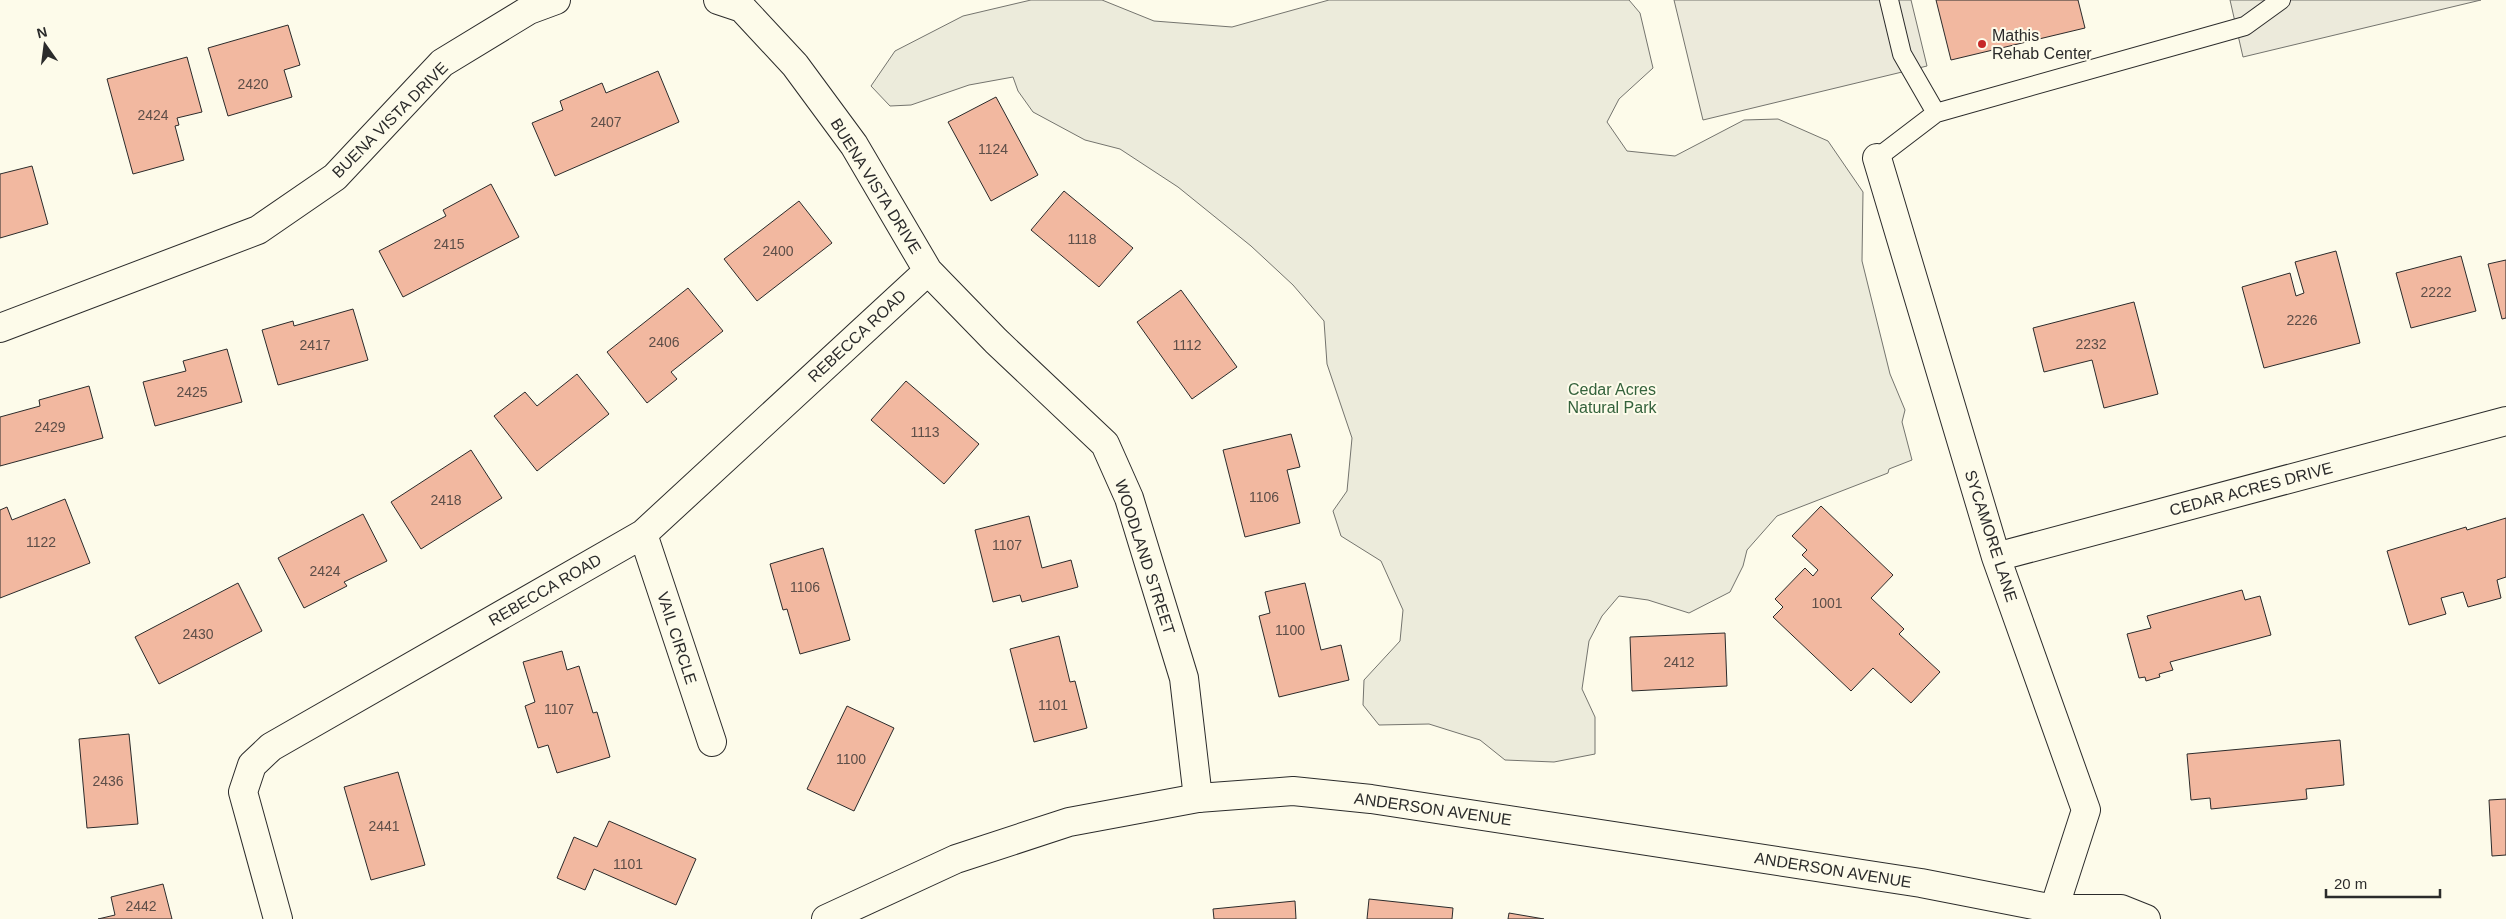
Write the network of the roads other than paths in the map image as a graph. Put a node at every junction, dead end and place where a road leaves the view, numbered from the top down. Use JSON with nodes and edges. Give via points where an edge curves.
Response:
{"nodes":[{"id":1,"x":556,"y":0,"type":"edge"},
{"id":2,"x":718,"y":0,"type":"edge"},
{"id":3,"x":1889,"y":0,"type":"edge"},
{"id":4,"x":2281,"y":0,"type":"edge"},
{"id":5,"x":1936,"y":113,"type":"junction"},
{"id":6,"x":1877,"y":158,"type":"joint"},
{"id":7,"x":928,"y":271,"type":"junction"},
{"id":8,"x":0,"y":328,"type":"edge"},
{"id":9,"x":2506,"y":421,"type":"edge"},
{"id":10,"x":643,"y":534,"type":"junction"},
{"id":11,"x":1996,"y":557,"type":"junction"},
{"id":12,"x":712,"y":742,"type":"dead end"},
{"id":13,"x":1198,"y":798,"type":"junction"},
{"id":14,"x":2058,"y":914,"type":"edge"},
{"id":15,"x":278,"y":919,"type":"edge"},
{"id":16,"x":826,"y":919,"type":"edge"},
{"id":17,"x":2146,"y":919,"type":"edge"}],
"edges":[{"from":1,"to":8,"type":"street","name":"BUENA VISTA DRIVE","via":[[529,10],[442,63],[336,177],[258,230]]},
{"from":2,"to":7,"type":"street","name":"BUENA VISTA DRIVE","via":[[742,8],[795,65],[854,145]]},
{"from":3,"to":5,"type":"lane","via":[[1902,54]]},
{"from":4,"to":5,"type":"lane","via":[[2245,26]]},
{"from":5,"to":6,"type":"lane"},
{"from":6,"to":11,"type":"street","name":"SYCAMORE LANE"},
{"from":7,"to":10,"type":"street","name":"REBECCA ROAD"},
{"from":7,"to":13,"type":"street","name":"WOODLAND STREET","via":[[996,341],[1105,444],[1129,498],[1184,678]]},
{"from":9,"to":11,"type":"street","name":"CEDAR ACRES DRIVE"},
{"from":10,"to":12,"type":"street","name":"VAIL CIRCLE"},
{"from":10,"to":15,"type":"street","name":"REBECCA ROAD","via":[[271,747],[252,764],[243,792]]},
{"from":11,"to":14,"type":"street","name":"SYCAMORE LANE","via":[[2086,810]]},
{"from":13,"to":14,"type":"street","name":"ANDERSON AVENUE","via":[[1293,791],[1371,799],[1921,883]]},
{"from":13,"to":16,"type":"street","name":"ANDERSON AVENUE","via":[[1069,822],[965,856]]},
{"from":14,"to":17,"type":"street","name":"ANDERSON AVENUE","via":[[2121,909]]}]}
